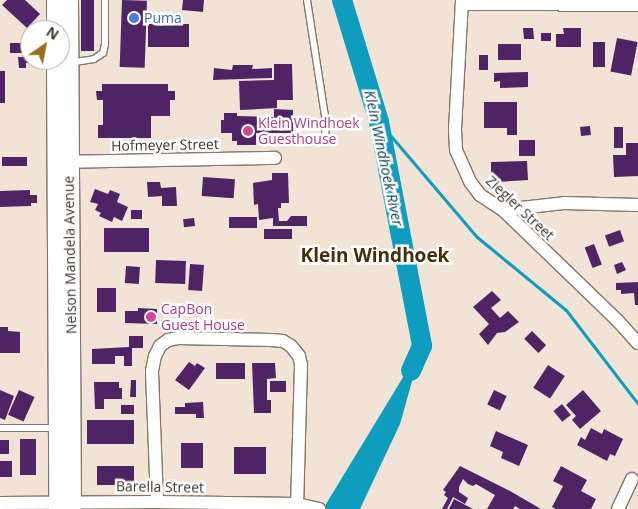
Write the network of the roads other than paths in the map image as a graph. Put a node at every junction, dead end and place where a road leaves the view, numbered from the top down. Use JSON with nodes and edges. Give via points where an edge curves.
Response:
{"nodes":[{"id":1,"x":56,"y":0,"type":"edge"},
{"id":2,"x":69,"y":0,"type":"edge"},
{"id":3,"x":105,"y":0,"type":"edge"},
{"id":4,"x":307,"y":0,"type":"edge"},
{"id":5,"x":462,"y":2,"type":"edge"},
{"id":6,"x":638,"y":5,"type":"edge"},
{"id":7,"x":56,"y":20,"type":"edge"},
{"id":8,"x":67,"y":20,"type":"edge"},
{"id":9,"x":70,"y":60,"type":"edge"},
{"id":10,"x":62,"y":70,"type":"edge"},
{"id":11,"x":325,"y":138,"type":"dead end"},
{"id":12,"x":275,"y":158,"type":"dead end"},
{"id":13,"x":62,"y":162,"type":"junction"},
{"id":14,"x":638,"y":205,"type":"edge"},
{"id":15,"x":503,"y":210,"type":"junction"},
{"id":16,"x":638,"y":343,"type":"edge"},
{"id":17,"x":0,"y":428,"type":"edge"},
{"id":18,"x":57,"y":428,"type":"junction"},
{"id":19,"x":632,"y":479,"type":"dead end"},
{"id":20,"x":157,"y":502,"type":"junction"},
{"id":21,"x":0,"y":503,"type":"edge"},
{"id":22,"x":297,"y":504,"type":"junction"},
{"id":23,"x":65,"y":505,"type":"edge"},
{"id":24,"x":319,"y":509,"type":"edge"},
{"id":25,"x":618,"y":509,"type":"edge"}],
"edges":[{"from":1,"to":7,"type":"main road"},
{"from":2,"to":8,"type":"main road","name":"Nelson Mandela Avenue"},
{"from":3,"to":9,"type":"lane","via":[[103,53],[94,58]]},
{"from":4,"to":11,"type":"lane","via":[[326,123]]},
{"from":5,"to":6,"type":"street"},
{"from":5,"to":15,"type":"street","name":"Ziegler Street","via":[[456,150],[476,189]]},
{"from":10,"to":13,"type":"main road","name":"Nelson Mandela Avenue"},
{"from":12,"to":13,"type":"street","name":"Hofmeyer Street"},
{"from":13,"to":18,"type":"main road","name":"Nelson Mandela Avenue"},
{"from":13,"to":23,"type":"main road","name":"Nelson Mandela Avenue"},
{"from":14,"to":15,"type":"street","via":[[564,203]]},
{"from":15,"to":16,"type":"street","name":"Ziegler Street"},
{"from":17,"to":18,"type":"lane"},
{"from":18,"to":23,"type":"main road","name":"Nelson Mandela Avenue"},
{"from":19,"to":25,"type":"street"},
{"from":20,"to":22,"type":"street","name":"Barella Street"},
{"from":20,"to":22,"type":"street","via":[[152,371],[160,346],[178,338],[271,340],[292,346],[301,365]]},
{"from":20,"to":23,"type":"street","name":"Barella Street"},
{"from":21,"to":23,"type":"street","name":"Barella Street"},
{"from":22,"to":24,"type":"street","name":"Barella Street"}]}
